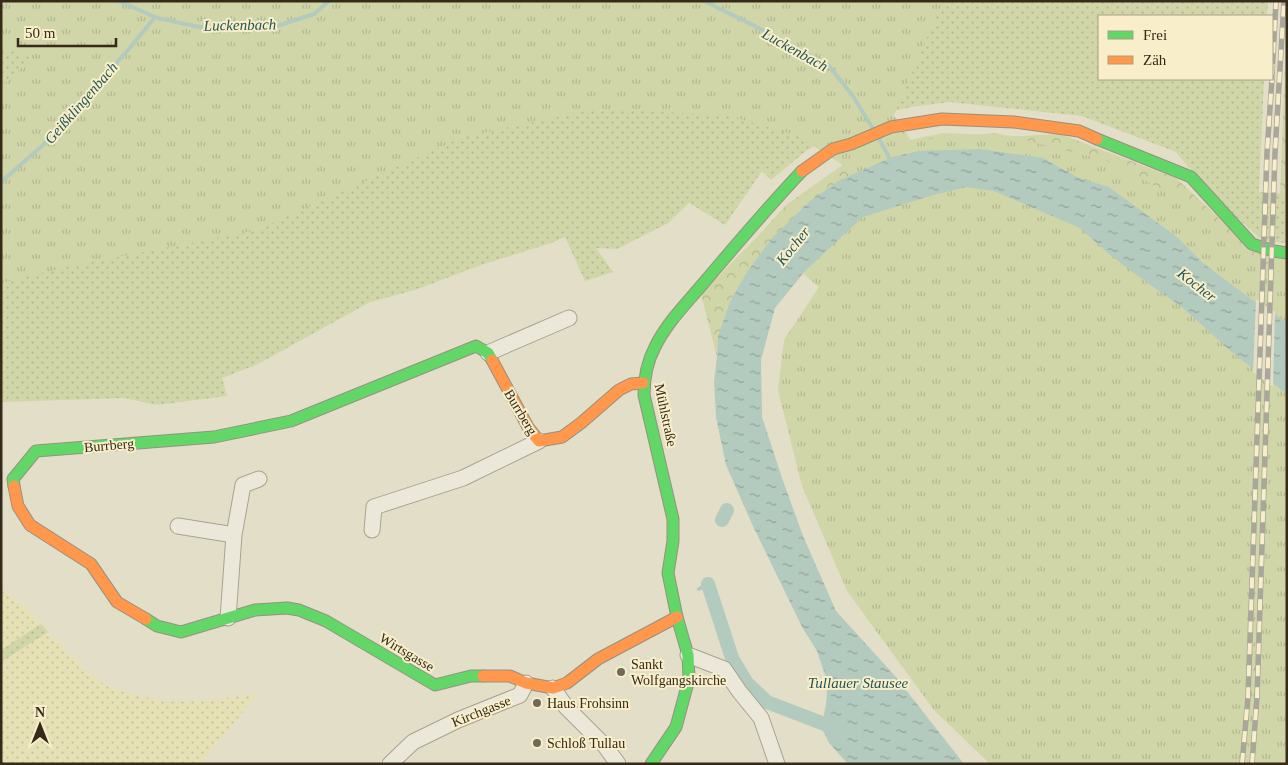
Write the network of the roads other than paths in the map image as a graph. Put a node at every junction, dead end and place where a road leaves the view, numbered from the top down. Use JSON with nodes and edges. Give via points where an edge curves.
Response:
{"nodes":[{"id":1,"x":1287,"y":253,"type":"edge"},
{"id":2,"x":569,"y":318,"type":"dead end"},
{"id":3,"x":488,"y":353,"type":"junction"},
{"id":4,"x":643,"y":383,"type":"junction"},
{"id":5,"x":539,"y":441,"type":"junction"},
{"id":6,"x":260,"y":479,"type":"dead end"},
{"id":7,"x":178,"y":526,"type":"dead end"},
{"id":8,"x":372,"y":530,"type":"dead end"},
{"id":9,"x":234,"y":535,"type":"junction"},
{"id":10,"x":308,"y":613,"type":"joint"},
{"id":11,"x":677,"y":617,"type":"junction"},
{"id":12,"x":228,"y":618,"type":"junction"},
{"id":13,"x":688,"y":654,"type":"junction"},
{"id":14,"x":526,"y":683,"type":"junction"},
{"id":15,"x":553,"y":688,"type":"junction"},
{"id":16,"x":390,"y":764,"type":"edge"},
{"id":17,"x":618,"y":764,"type":"edge"},
{"id":18,"x":651,"y":764,"type":"edge"},
{"id":19,"x":777,"y":764,"type":"edge"}],
"edges":[{"from":1,"to":4,"type":"street","name":"Mühlstraße","via":[[1252,244],[1191,177],[1079,131],[1014,122],[942,119],[906,124],[833,149],[802,171],[755,221],[663,332],[651,353]]},
{"from":2,"to":3,"type":"street"},
{"from":3,"to":5,"type":"street","name":"Burrberg"},
{"from":3,"to":12,"type":"street","name":"Burrberg","via":[[476,346],[292,421],[214,437],[36,451],[13,479],[18,506],[30,525],[91,564],[117,602],[157,626],[182,632]]},
{"from":4,"to":5,"type":"street","name":"Burrberg","via":[[619,390],[562,436]]},
{"from":4,"to":11,"type":"street","name":"Mühlstraße","via":[[674,519],[668,573]]},
{"from":5,"to":8,"type":"street","via":[[463,478],[374,507]]},
{"from":6,"to":9,"type":"street","via":[[243,485]]},
{"from":7,"to":9,"type":"street"},
{"from":9,"to":12,"type":"street"},
{"from":10,"to":12,"type":"street","name":"Burrberg","via":[[287,608],[256,610]]},
{"from":10,"to":14,"type":"street","name":"Wirtsgasse","via":[[435,685],[471,676],[510,676]]},
{"from":11,"to":13,"type":"street","name":"Mühlstraße"},
{"from":11,"to":15,"type":"street","via":[[598,659],[567,682]]},
{"from":13,"to":18,"type":"street","name":"Mühlstraße","via":[[689,680],[676,727]]},
{"from":13,"to":19,"type":"street","via":[[724,669],[761,718]]},
{"from":14,"to":15,"type":"street"},
{"from":14,"to":16,"type":"street","name":"Kirchgasse","via":[[520,695],[413,742]]},
{"from":15,"to":17,"type":"street"}]}
